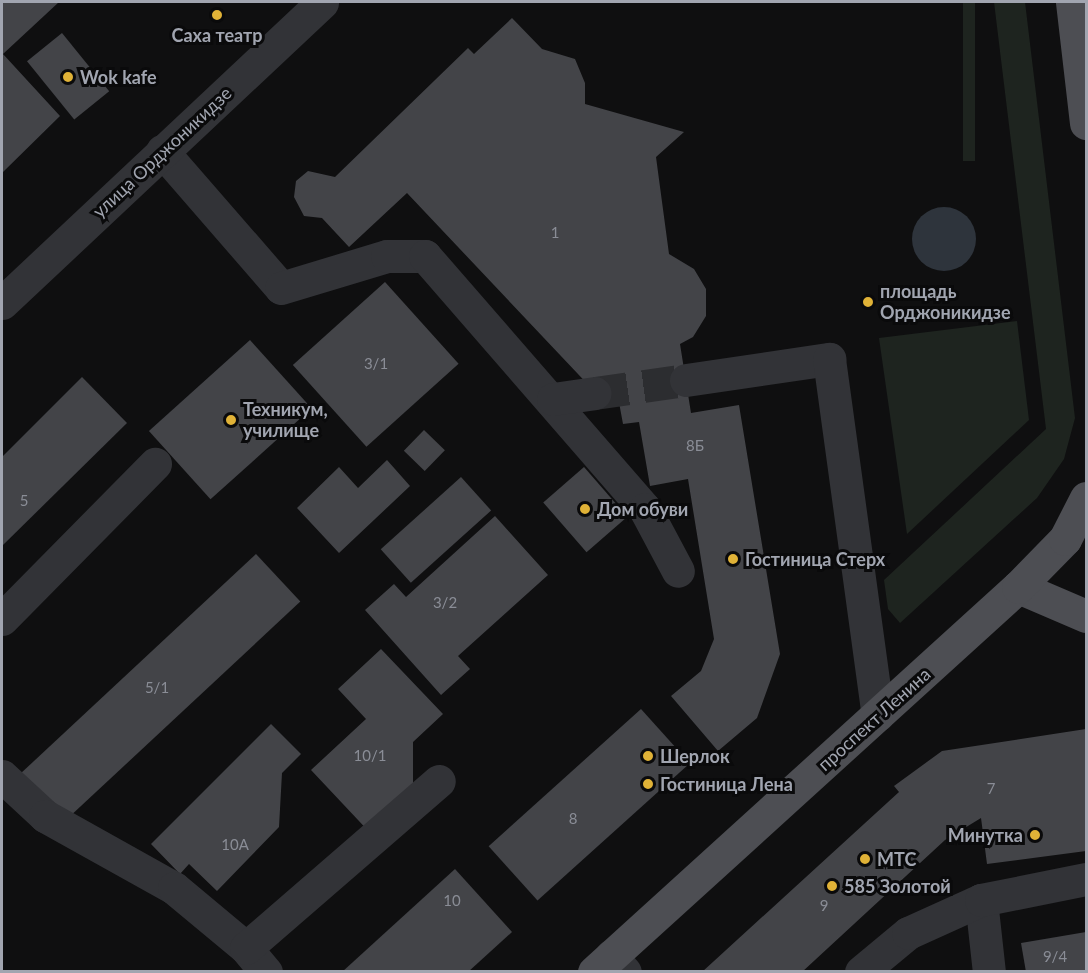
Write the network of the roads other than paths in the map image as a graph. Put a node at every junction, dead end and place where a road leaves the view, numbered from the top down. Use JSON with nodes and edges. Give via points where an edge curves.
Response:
{"nodes":[{"id":1,"x":322,"y":2,"type":"edge"},
{"id":2,"x":1072,"y":2,"type":"edge"},
{"id":3,"x":1086,"y":123,"type":"edge"},
{"id":4,"x":162,"y":151,"type":"junction"},
{"id":5,"x":2,"y":303,"type":"edge"},
{"id":6,"x":686,"y":380,"type":"tunnel mouth"},
{"id":7,"x":595,"y":393,"type":"tunnel mouth"},
{"id":8,"x":553,"y":399,"type":"junction"},
{"id":9,"x":155,"y":464,"type":"dead end"},
{"id":10,"x":1086,"y":498,"type":"edge"},
{"id":11,"x":678,"y":571,"type":"dead end"},
{"id":12,"x":1018,"y":587,"type":"junction"},
{"id":13,"x":1086,"y":616,"type":"edge"},
{"id":14,"x":2,"y":619,"type":"edge"},
{"id":15,"x":878,"y":715,"type":"junction"},
{"id":16,"x":2,"y":776,"type":"edge"},
{"id":17,"x":439,"y":782,"type":"dead end"},
{"id":18,"x":1086,"y":879,"type":"edge"},
{"id":19,"x":981,"y":900,"type":"junction"},
{"id":20,"x":256,"y":960,"type":"edge"},
{"id":21,"x":610,"y":966,"type":"edge"},
{"id":22,"x":861,"y":972,"type":"edge"},
{"id":23,"x":988,"y":972,"type":"edge"}],
"edges":[{"from":1,"to":4,"type":"street","name":"улица Орджоникидзе"},
{"from":2,"to":3,"type":"main road"},
{"from":4,"to":5,"type":"street","name":"улица Орджоникидзе"},
{"from":4,"to":8,"type":"street","via":[[281,288],[387,256],[425,256]]},
{"from":6,"to":15,"type":"street","via":[[829,359]]},
{"from":7,"to":8,"type":"street"},
{"from":8,"to":11,"type":"street","via":[[645,509]]},
{"from":9,"to":14,"type":"street"},
{"from":10,"to":12,"type":"main road","name":"проспект Ленина","via":[[1065,539]]},
{"from":12,"to":13,"type":"main road"},
{"from":12,"to":15,"type":"main road","name":"проспект Ленина"},
{"from":15,"to":21,"type":"main road","name":"проспект Ленина"},
{"from":16,"to":20,"type":"street","via":[[45,816],[174,888]]},
{"from":17,"to":20,"type":"street"},
{"from":18,"to":19,"type":"street"},
{"from":19,"to":22,"type":"street","via":[[908,933]]},
{"from":19,"to":23,"type":"street"}]}
